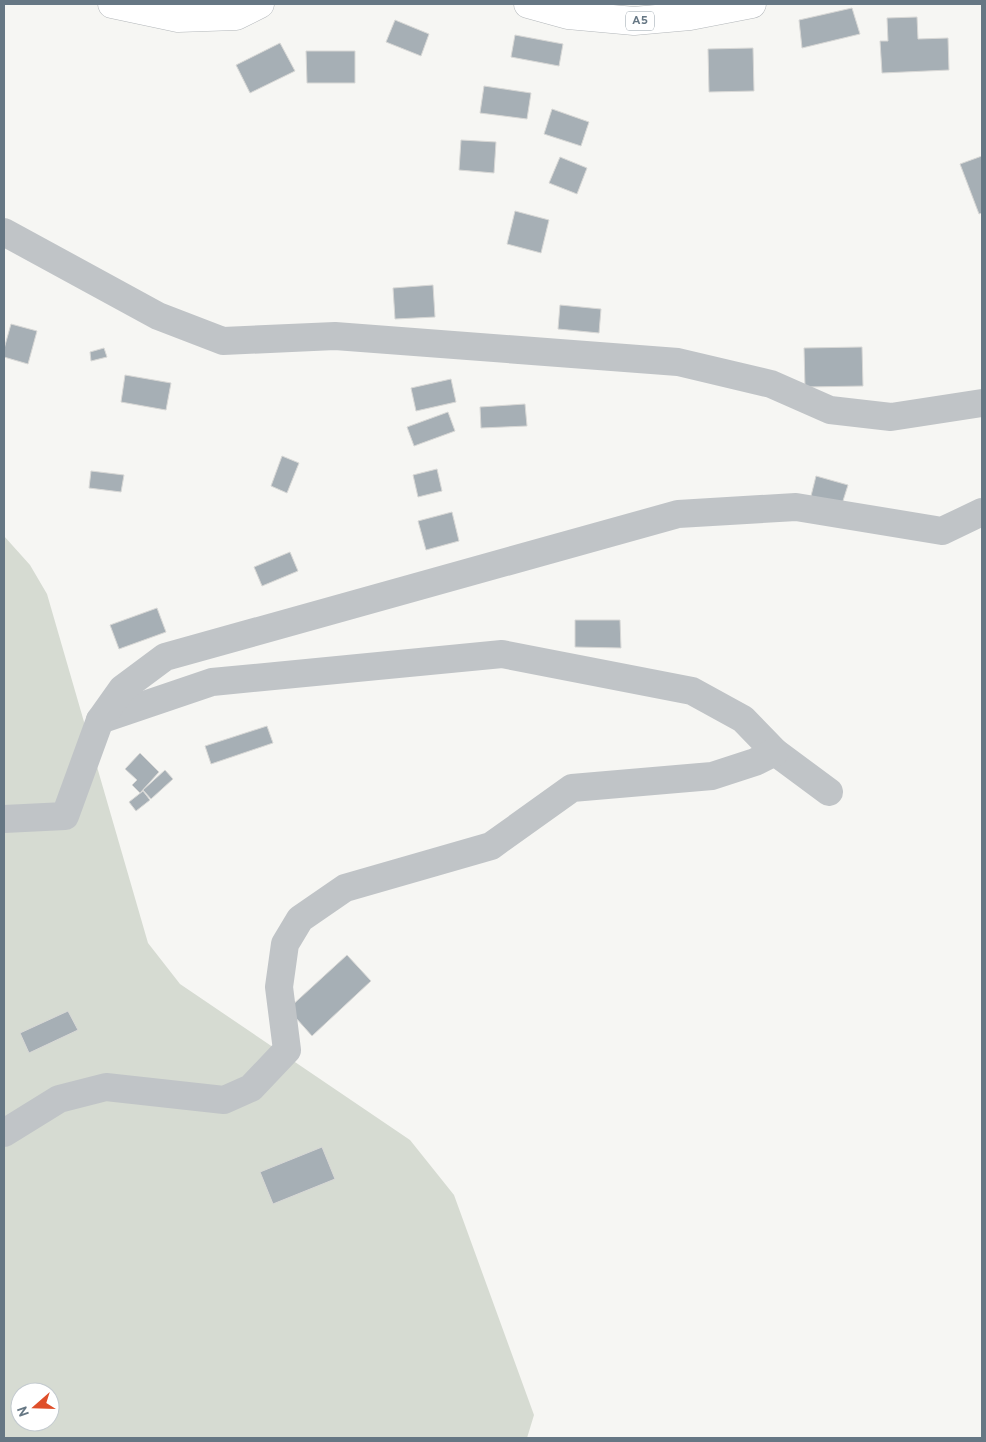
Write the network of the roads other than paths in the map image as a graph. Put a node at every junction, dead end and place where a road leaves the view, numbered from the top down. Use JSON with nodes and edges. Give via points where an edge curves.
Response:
{"nodes":[{"id":1,"x":112,"y":4,"type":"edge"},
{"id":2,"x":260,"y":4,"type":"edge"},
{"id":3,"x":528,"y":4,"type":"edge"},
{"id":4,"x":752,"y":4,"type":"edge"},
{"id":5,"x":4,"y":232,"type":"edge"},
{"id":6,"x":982,"y":403,"type":"edge"},
{"id":7,"x":982,"y":512,"type":"edge"},
{"id":8,"x":100,"y":720,"type":"junction"},
{"id":9,"x":775,"y":752,"type":"junction"},
{"id":10,"x":829,"y":792,"type":"dead end"},
{"id":11,"x":4,"y":819,"type":"edge"},
{"id":12,"x":4,"y":1133,"type":"edge"}],
"edges":[{"from":1,"to":2,"type":"highway","via":[[178,18],[236,16]]},
{"from":3,"to":4,"type":"highway","number":"A5","via":[[568,14],[634,22],[690,16]]},
{"from":5,"to":6,"type":"lane","via":[[158,316],[223,342],[335,336],[678,362],[771,384],[830,410],[891,417]]},
{"from":7,"to":8,"type":"lane","via":[[942,531],[796,507],[678,514],[165,656],[122,689]]},
{"from":8,"to":9,"type":"lane","via":[[212,682],[502,654],[692,691],[743,719]]},
{"from":8,"to":11,"type":"lane","via":[[64,816]]},
{"from":9,"to":10,"type":"lane"},
{"from":9,"to":12,"type":"lane","via":[[712,776],[572,788],[491,846],[345,888],[300,919],[285,944],[279,987],[287,1050],[251,1088],[224,1100],[106,1087],[59,1099]]}]}
